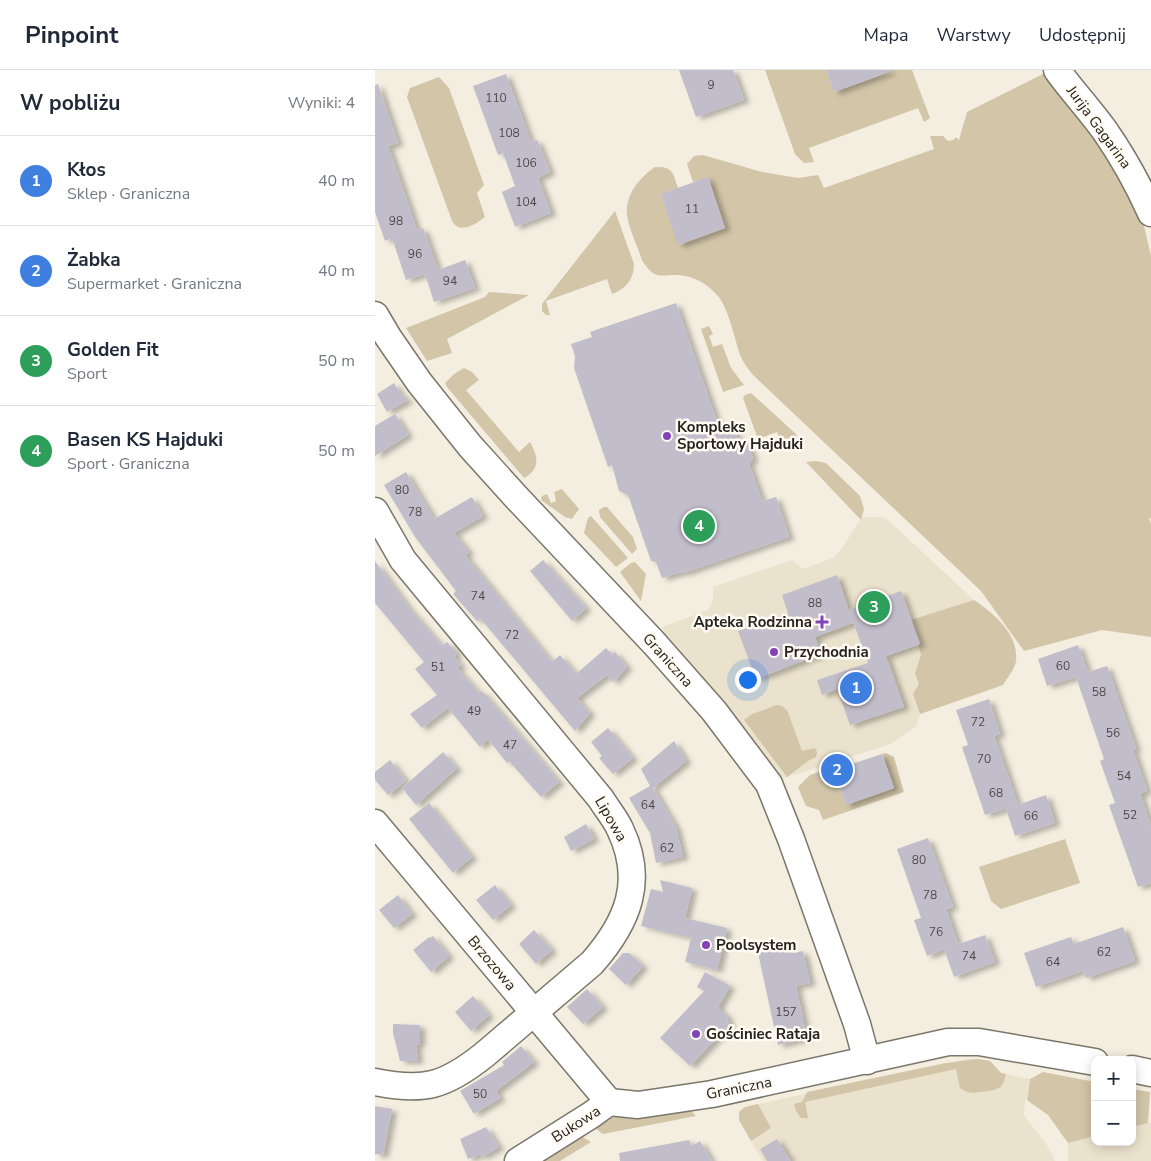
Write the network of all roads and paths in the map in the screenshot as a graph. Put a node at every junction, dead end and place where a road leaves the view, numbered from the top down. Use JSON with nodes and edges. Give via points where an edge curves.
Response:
{"nodes":[{"id":1,"x":1057,"y":70,"type":"edge"},
{"id":2,"x":1151,"y":213,"type":"edge"},
{"id":3,"x":375,"y":314,"type":"edge"},
{"id":4,"x":375,"y":511,"type":"edge"},
{"id":5,"x":375,"y":823,"type":"edge"},
{"id":6,"x":534,"y":1013,"type":"junction"},
{"id":7,"x":867,"y":1060,"type":"junction"},
{"id":8,"x":1091,"y":1061,"type":"edge"},
{"id":9,"x":1136,"y":1070,"type":"edge"},
{"id":10,"x":1151,"y":1073,"type":"edge"},
{"id":11,"x":375,"y":1082,"type":"edge"},
{"id":12,"x":609,"y":1102,"type":"junction"},
{"id":13,"x":518,"y":1161,"type":"edge"}],
"edges":[{"from":1,"to":2,"type":"street","name":"Jurija Gagarina","via":[[1118,151]]},
{"from":3,"to":7,"type":"street","name":"Graniczna","via":[[419,382],[470,446],[714,711],[769,784]]},
{"from":4,"to":6,"type":"street","name":"Lipowa","via":[[403,560],[601,799],[626,844],[632,877],[627,910],[619,927],[592,963]]},
{"from":5,"to":6,"type":"street","name":"Brzozowa"},
{"from":6,"to":11,"type":"street","name":"Lipowa","via":[[484,1055],[450,1078],[418,1087]]},
{"from":6,"to":12,"type":"street","name":"Brzozowa"},
{"from":7,"to":8,"type":"street","name":"Graniczna","via":[[948,1042],[979,1042]]},
{"from":7,"to":12,"type":"street","name":"Graniczna","via":[[712,1094],[638,1105]]},
{"from":9,"to":10,"type":"street"},
{"from":12,"to":13,"type":"street","name":"Bukowa"}]}
